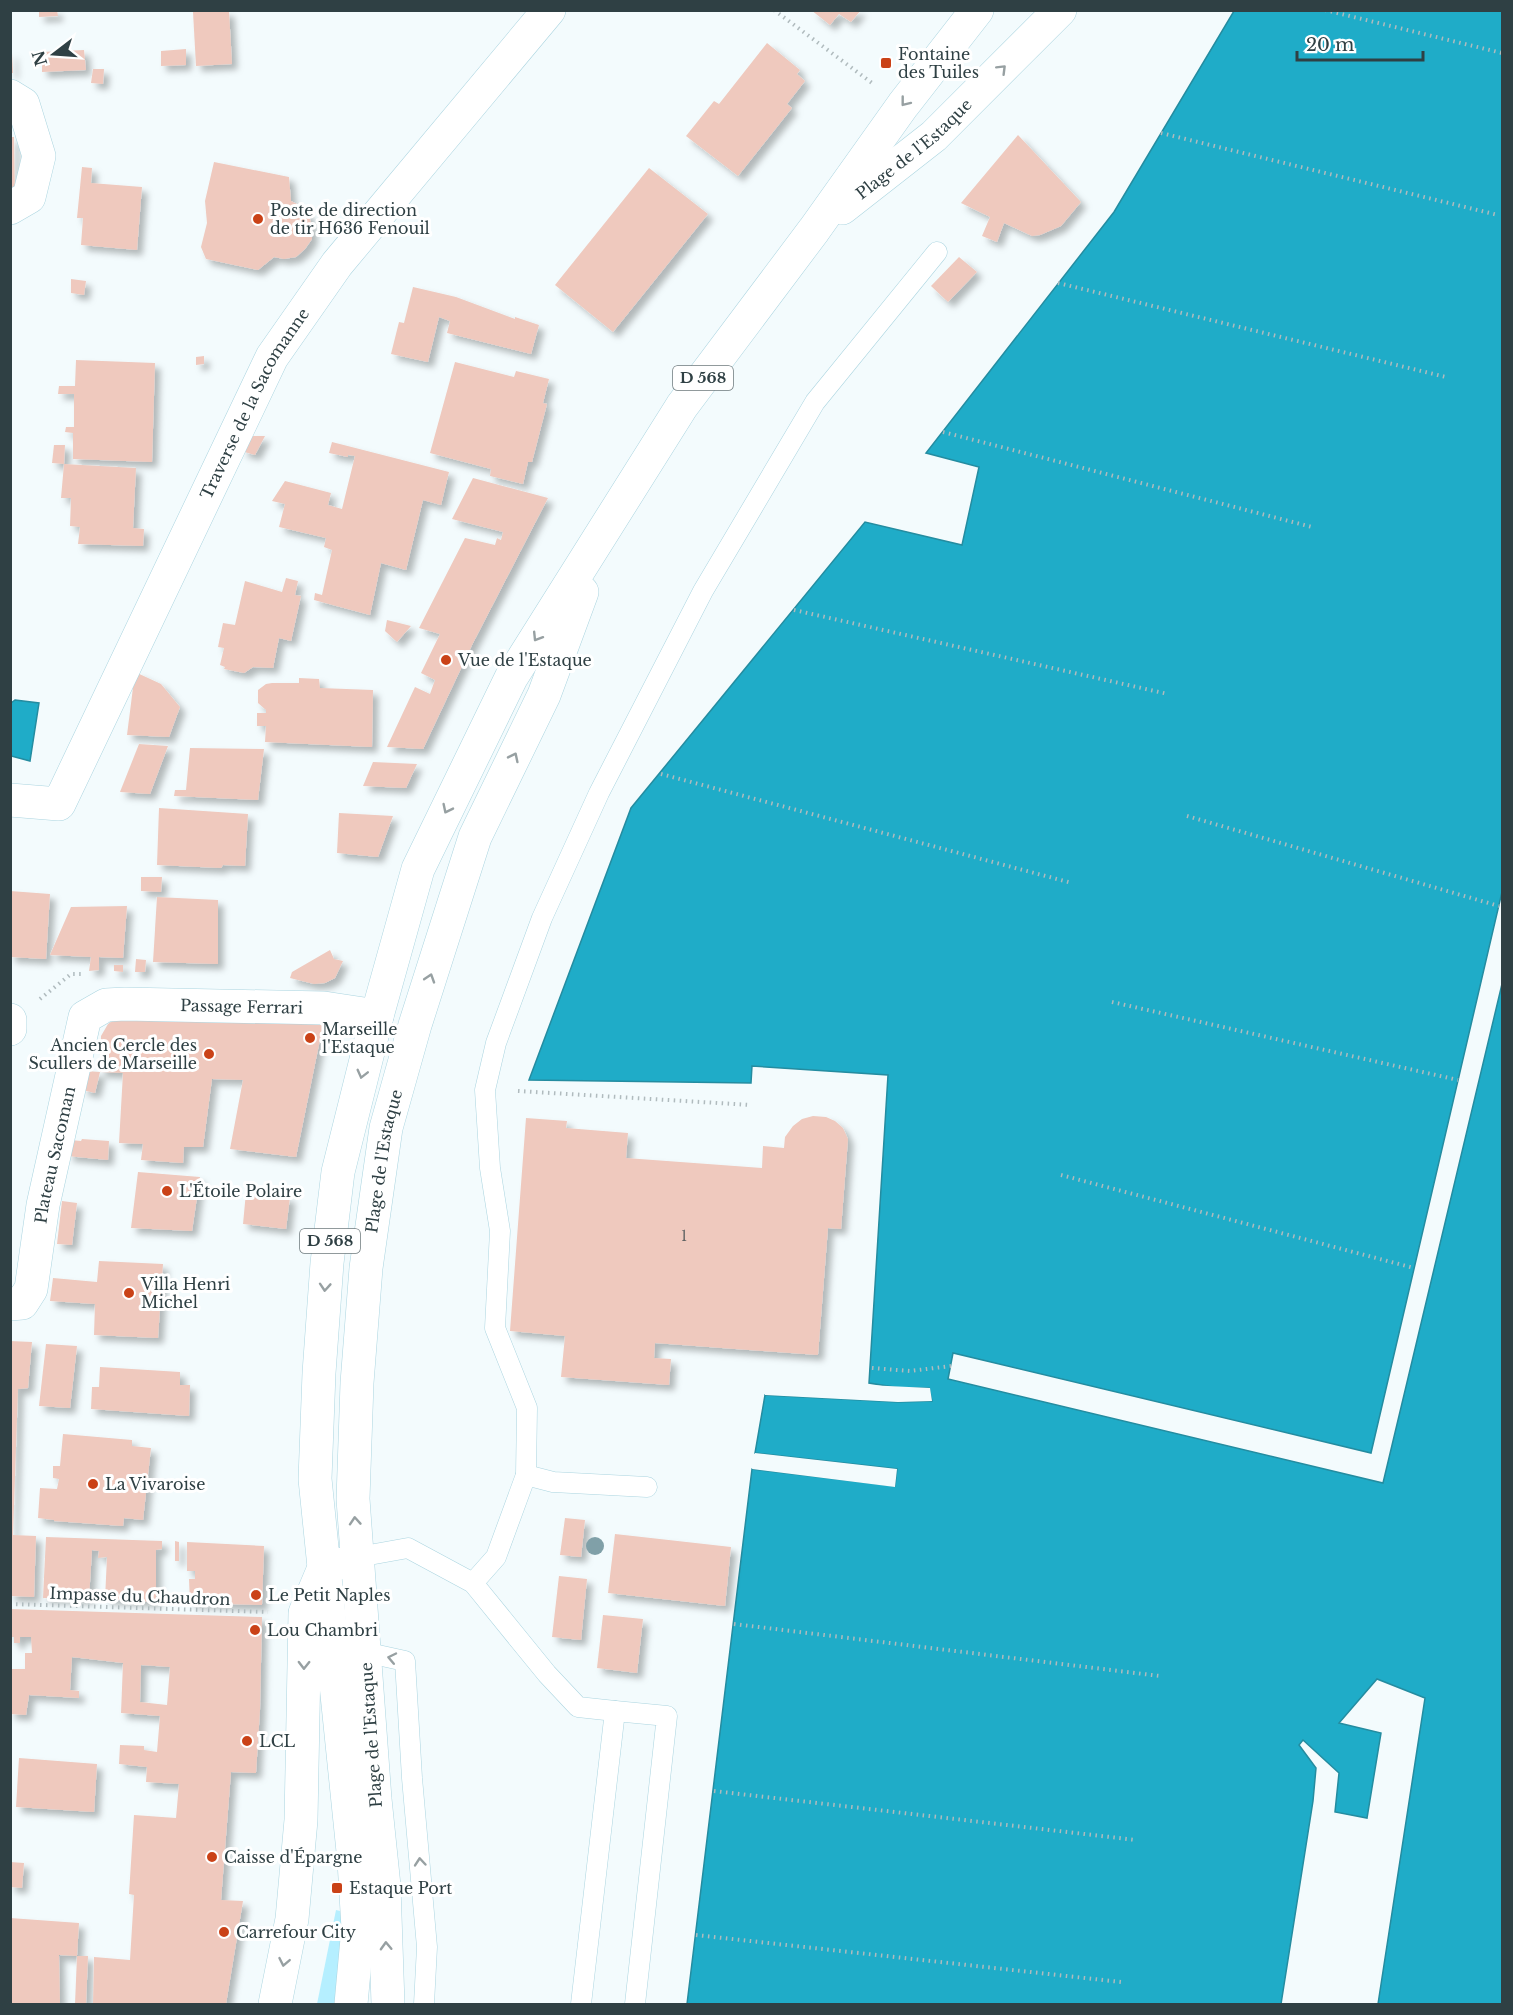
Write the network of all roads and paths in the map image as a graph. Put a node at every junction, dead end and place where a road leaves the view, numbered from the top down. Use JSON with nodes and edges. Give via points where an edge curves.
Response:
{"nodes":[{"id":1,"x":549,"y":10,"type":"edge"},
{"id":2,"x":774,"y":10,"type":"edge"},
{"id":3,"x":977,"y":10,"type":"edge"},
{"id":4,"x":1060,"y":10,"type":"edge"},
{"id":5,"x":1325,"y":10,"type":"edge"},
{"id":6,"x":1503,"y":53,"type":"edge"},
{"id":7,"x":10,"y":96,"type":"edge"},
{"id":8,"x":903,"y":105,"type":"junction"},
{"id":9,"x":1161,"y":133,"type":"dead end"},
{"id":10,"x":10,"y":208,"type":"edge"},
{"id":11,"x":1498,"y":215,"type":"dead end"},
{"id":12,"x":814,"y":230,"type":"junction"},
{"id":13,"x":937,"y":252,"type":"dead end"},
{"id":14,"x":1058,"y":283,"type":"dead end"},
{"id":15,"x":1446,"y":377,"type":"dead end"},
{"id":16,"x":943,"y":432,"type":"dead end"},
{"id":17,"x":1312,"y":527,"type":"dead end"},
{"id":18,"x":603,"y":534,"type":"junction"},
{"id":19,"x":794,"y":610,"type":"dead end"},
{"id":20,"x":1168,"y":694,"type":"dead end"},
{"id":21,"x":661,"y":774,"type":"dead end"},
{"id":22,"x":10,"y":800,"type":"edge"},
{"id":23,"x":1187,"y":816,"type":"dead end"},
{"id":24,"x":1072,"y":882,"type":"dead end"},
{"id":25,"x":1499,"y":906,"type":"dead end"},
{"id":26,"x":1112,"y":1002,"type":"dead end"},
{"id":27,"x":106,"y":1005,"type":"joint"},
{"id":28,"x":376,"y":1016,"type":"junction"},
{"id":29,"x":10,"y":1020,"type":"edge"},
{"id":30,"x":415,"y":1024,"type":"junction"},
{"id":31,"x":10,"y":1029,"type":"edge"},
{"id":32,"x":1458,"y":1080,"type":"dead end"},
{"id":33,"x":485,"y":1090,"type":"junction"},
{"id":34,"x":751,"y":1105,"type":"dead end"},
{"id":35,"x":1061,"y":1175,"type":"dead end"},
{"id":36,"x":1414,"y":1268,"type":"dead end"},
{"id":37,"x":10,"y":1304,"type":"edge"},
{"id":38,"x":951,"y":1366,"type":"dead end"},
{"id":39,"x":872,"y":1368,"type":"dead end"},
{"id":40,"x":526,"y":1475,"type":"junction"},
{"id":41,"x":647,"y":1487,"type":"dead end"},
{"id":42,"x":358,"y":1557,"type":"junction"},
{"id":43,"x":324,"y":1568,"type":"junction"},
{"id":44,"x":473,"y":1583,"type":"junction"},
{"id":45,"x":10,"y":1604,"type":"edge"},
{"id":46,"x":305,"y":1613,"type":"junction"},
{"id":47,"x":734,"y":1624,"type":"dead end"},
{"id":48,"x":364,"y":1652,"type":"junction"},
{"id":49,"x":1160,"y":1676,"type":"dead end"},
{"id":50,"x":615,"y":1711,"type":"junction"},
{"id":51,"x":714,"y":1791,"type":"dead end"},
{"id":52,"x":1136,"y":1840,"type":"dead end"},
{"id":53,"x":696,"y":1935,"type":"dead end"},
{"id":54,"x":1121,"y":1982,"type":"dead end"},
{"id":55,"x":275,"y":2004,"type":"edge"},
{"id":56,"x":351,"y":2004,"type":"edge"},
{"id":57,"x":388,"y":2004,"type":"edge"},
{"id":58,"x":424,"y":2004,"type":"edge"},
{"id":59,"x":581,"y":2004,"type":"edge"},
{"id":60,"x":635,"y":2004,"type":"edge"}],
"edges":[{"from":1,"to":22,"type":"main road","name":"Traverse de la Sacomanne","via":[[337,264],[272,357],[59,804]]},
{"from":2,"to":8,"type":"path"},
{"from":3,"to":8,"type":"main road","name":"Plage de l'Estaque","number":"D 568","one_way":true},
{"from":12,"to":4,"type":"main road","name":"Plage de l'Estaque","number":"D 568","one_way":true,"via":[[934,136]]},
{"from":5,"to":6,"type":"path"},
{"from":7,"to":10,"type":"main road","via":[[23,104],[39,156],[29,197]]},
{"from":8,"to":12,"type":"main road","name":"Plage de l'Estaque","number":"D 568"},
{"from":9,"to":11,"type":"path"},
{"from":12,"to":18,"type":"main road","name":"Plage de l'Estaque","number":"D 568","via":[[682,406]]},
{"from":13,"to":33,"type":"lane","via":[[815,402],[703,591],[599,793],[542,918],[496,1042]]},
{"from":14,"to":15,"type":"path"},
{"from":16,"to":17,"type":"path"},
{"from":18,"to":28,"type":"main road","name":"Plage de l'Estaque","number":"D 568","one_way":true,"via":[[511,678],[418,869]]},
{"from":30,"to":18,"type":"main road","name":"Plage de l'Estaque","number":"D 568","one_way":true,"via":[[476,837],[544,695]]},
{"from":19,"to":20,"type":"path"},
{"from":21,"to":24,"type":"path"},
{"from":23,"to":25,"type":"path"},
{"from":26,"to":32,"type":"path"},
{"from":27,"to":28,"type":"main road","name":"Passage Ferrari","via":[[324,1008]]},
{"from":27,"to":37,"type":"main road","name":"Plateau Sacoman","via":[[85,1017],[43,1205],[31,1289],[22,1303]]},
{"from":28,"to":30,"type":"main road","name":"Passage Ferrari"},
{"from":28,"to":43,"type":"main road","name":"Plage de l'Estaque","number":"D 568","one_way":true,"via":[[338,1172],[327,1263],[315,1479]]},
{"from":29,"to":31,"type":"main road"},
{"from":42,"to":30,"type":"main road","name":"Plage de l'Estaque","number":"D 568","one_way":true,"via":[[353,1499],[366,1268],[386,1128]]},
{"from":33,"to":34,"type":"path"},
{"from":33,"to":40,"type":"lane","via":[[490,1168],[500,1232],[495,1328],[527,1408]]},
{"from":35,"to":36,"type":"path"},
{"from":38,"to":39,"type":"path","via":[[910,1371]]},
{"from":40,"to":41,"type":"lane","via":[[553,1482]]},
{"from":40,"to":44,"type":"lane","via":[[496,1557]]},
{"from":42,"to":43,"type":"main road"},
{"from":42,"to":44,"type":"lane","via":[[408,1548]]},
{"from":42,"to":48,"type":"main road","name":"Plage de l'Estaque","number":"D 568"},
{"from":43,"to":46,"type":"main road","name":"Plage de l'Estaque"},
{"from":43,"to":56,"type":"main road","name":"Plage de l'Estaque","number":"D 568","via":[[354,1861],[358,1928]]},
{"from":44,"to":50,"type":"lane","via":[[578,1707]]},
{"from":45,"to":46,"type":"path","name":"Impasse du Chaudron"},
{"from":46,"to":55,"type":"main road","name":"Plage de l'Estaque","one_way":true,"via":[[302,1820],[292,1919]]},
{"from":47,"to":49,"type":"path"},
{"from":57,"to":48,"type":"main road","name":"Plage de l'Estaque","number":"D 568","one_way":true,"via":[[384,1886]]},
{"from":58,"to":48,"type":"lane","one_way":true,"via":[[427,1947],[405,1661]]},
{"from":50,"to":59,"type":"lane"},
{"from":50,"to":60,"type":"lane","via":[[667,1716]]},
{"from":51,"to":52,"type":"path"},
{"from":53,"to":54,"type":"path"}]}
